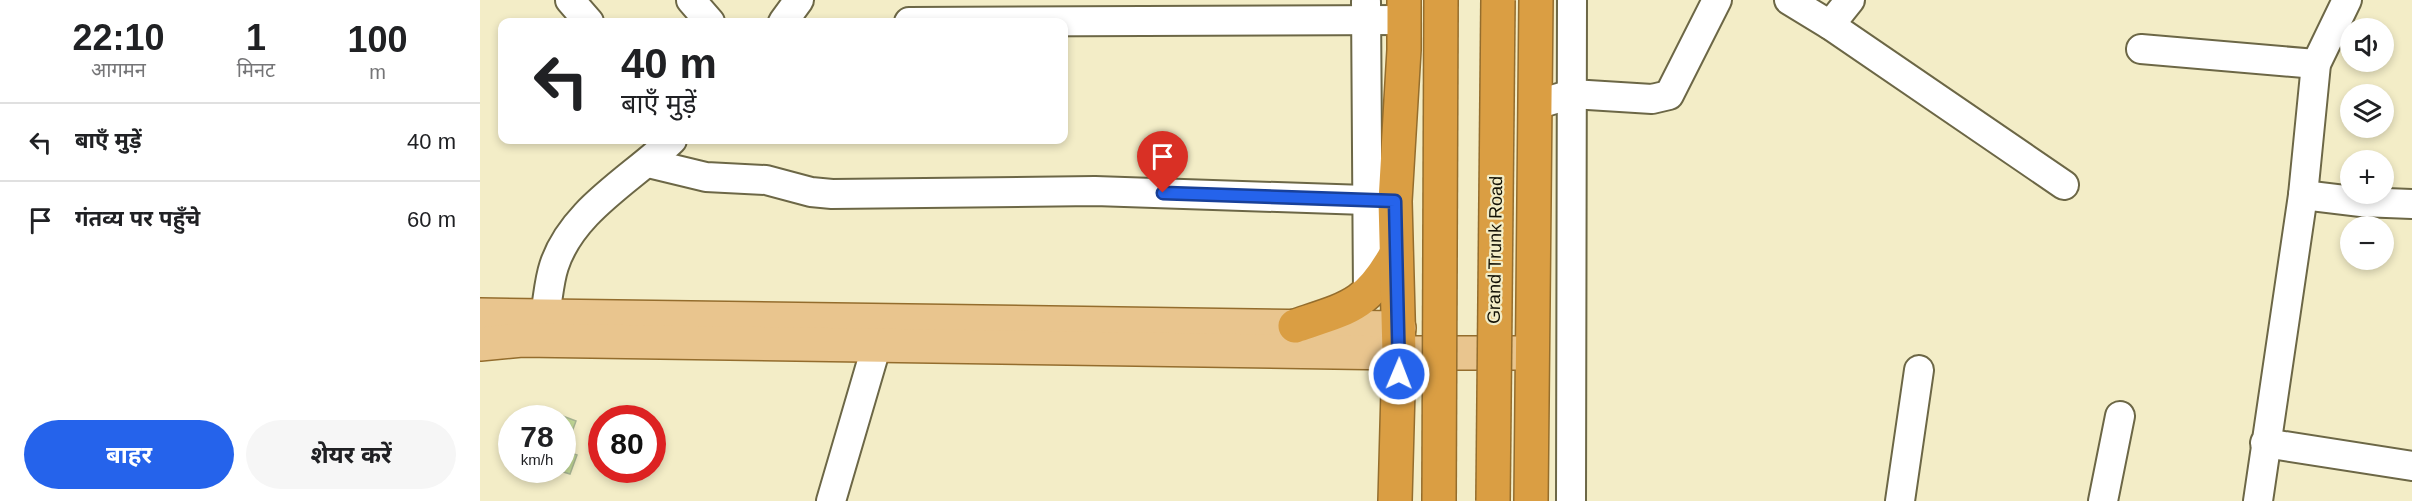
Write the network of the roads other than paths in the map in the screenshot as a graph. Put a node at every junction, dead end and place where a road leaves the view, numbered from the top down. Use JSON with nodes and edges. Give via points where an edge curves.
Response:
{"nodes":[{"id":1,"x":570,"y":0,"type":"edge"},
{"id":2,"x":691,"y":0,"type":"edge"},
{"id":3,"x":799,"y":0,"type":"edge"},
{"id":4,"x":1441,"y":0,"type":"edge"},
{"id":5,"x":1498,"y":0,"type":"edge"},
{"id":6,"x":1536,"y":0,"type":"edge"},
{"id":7,"x":1572,"y":0,"type":"edge"},
{"id":8,"x":1717,"y":0,"type":"edge"},
{"id":9,"x":1789,"y":0,"type":"edge"},
{"id":10,"x":1850,"y":0,"type":"edge"},
{"id":11,"x":2347,"y":0,"type":"edge"},
{"id":12,"x":1366,"y":10,"type":"edge"},
{"id":13,"x":1404,"y":10,"type":"edge"},
{"id":14,"x":586,"y":18,"type":"edge"},
{"id":15,"x":707,"y":18,"type":"edge"},
{"id":16,"x":786,"y":18,"type":"edge"},
{"id":17,"x":1061,"y":18,"type":"edge"},
{"id":18,"x":1830,"y":25,"type":"junction"},
{"id":19,"x":2141,"y":49,"type":"dead end"},
{"id":20,"x":2316,"y":64,"type":"junction"},
{"id":21,"x":1572,"y":94,"type":"junction"},
{"id":22,"x":1534,"y":105,"type":"junction"},
{"id":23,"x":668,"y":144,"type":"edge"},
{"id":24,"x":648,"y":163,"type":"junction"},
{"id":25,"x":2064,"y":185,"type":"dead end"},
{"id":26,"x":2302,"y":195,"type":"junction"},
{"id":27,"x":1381,"y":200,"type":"junction"},
{"id":28,"x":2412,"y":204,"type":"edge"},
{"id":29,"x":1396,"y":254,"type":"junction"},
{"id":30,"x":1368,"y":296,"type":"junction"},
{"id":31,"x":545,"y":315,"type":"junction"},
{"id":32,"x":485,"y":320,"type":"edge"},
{"id":33,"x":1295,"y":326,"type":"junction"},
{"id":34,"x":1399,"y":341,"type":"junction"},
{"id":35,"x":480,"y":344,"type":"edge"},
{"id":36,"x":877,"y":344,"type":"junction"},
{"id":37,"x":1531,"y":352,"type":"junction"},
{"id":38,"x":1919,"y":370,"type":"dead end"},
{"id":39,"x":2120,"y":416,"type":"dead end"},
{"id":40,"x":2265,"y":443,"type":"junction"},
{"id":41,"x":2412,"y":466,"type":"edge"},
{"id":42,"x":831,"y":501,"type":"edge"},
{"id":43,"x":1395,"y":501,"type":"edge"},
{"id":44,"x":1439,"y":501,"type":"edge"},
{"id":45,"x":1493,"y":501,"type":"edge"},
{"id":46,"x":1532,"y":501,"type":"edge"},
{"id":47,"x":1571,"y":501,"type":"edge"},
{"id":48,"x":1900,"y":501,"type":"edge"},
{"id":49,"x":2103,"y":501,"type":"edge"},
{"id":50,"x":2258,"y":501,"type":"edge"}],
"edges":[{"from":1,"to":14,"type":"street"},
{"from":2,"to":15,"type":"street"},
{"from":3,"to":16,"type":"street"},
{"from":4,"to":44,"type":"highway","bridge":true},
{"from":5,"to":45,"type":"highway","name":"Grand Trunk Road","bridge":true},
{"from":6,"to":22,"type":"highway"},
{"from":7,"to":21,"type":"street"},
{"from":8,"to":21,"type":"street","via":[[1669,95],[1652,99]]},
{"from":9,"to":18,"type":"street"},
{"from":10,"to":18,"type":"street"},
{"from":11,"to":20,"type":"street"},
{"from":12,"to":13,"type":"street"},
{"from":12,"to":17,"type":"street"},
{"from":12,"to":27,"type":"street"},
{"from":13,"to":27,"type":"highway"},
{"from":18,"to":25,"type":"street"},
{"from":19,"to":20,"type":"street"},
{"from":20,"to":26,"type":"street"},
{"from":21,"to":22,"type":"street"},
{"from":21,"to":47,"type":"street"},
{"from":22,"to":37,"type":"highway"},
{"from":23,"to":24,"type":"street"},
{"from":24,"to":27,"type":"street","via":[[706,177],[766,180],[832,194],[1095,191]]},
{"from":24,"to":31,"type":"street","via":[[580,219],[554,266]]},
{"from":26,"to":28,"type":"street"},
{"from":26,"to":40,"type":"street"},
{"from":27,"to":29,"type":"highway"},
{"from":27,"to":30,"type":"street"},
{"from":29,"to":30,"type":"highway"},
{"from":29,"to":34,"type":"highway"},
{"from":30,"to":33,"type":"highway","via":[[1346,309]]},
{"from":31,"to":32,"type":"main road"},
{"from":31,"to":33,"type":"main road"},
{"from":33,"to":34,"type":"main road"},
{"from":34,"to":36,"type":"main road"},
{"from":34,"to":37,"type":"main road"},
{"from":34,"to":43,"type":"highway"},
{"from":35,"to":36,"type":"main road","via":[[522,339]]},
{"from":36,"to":42,"type":"street"},
{"from":37,"to":46,"type":"highway"},
{"from":38,"to":48,"type":"street"},
{"from":39,"to":49,"type":"street"},
{"from":40,"to":41,"type":"street"},
{"from":40,"to":50,"type":"street"}]}
